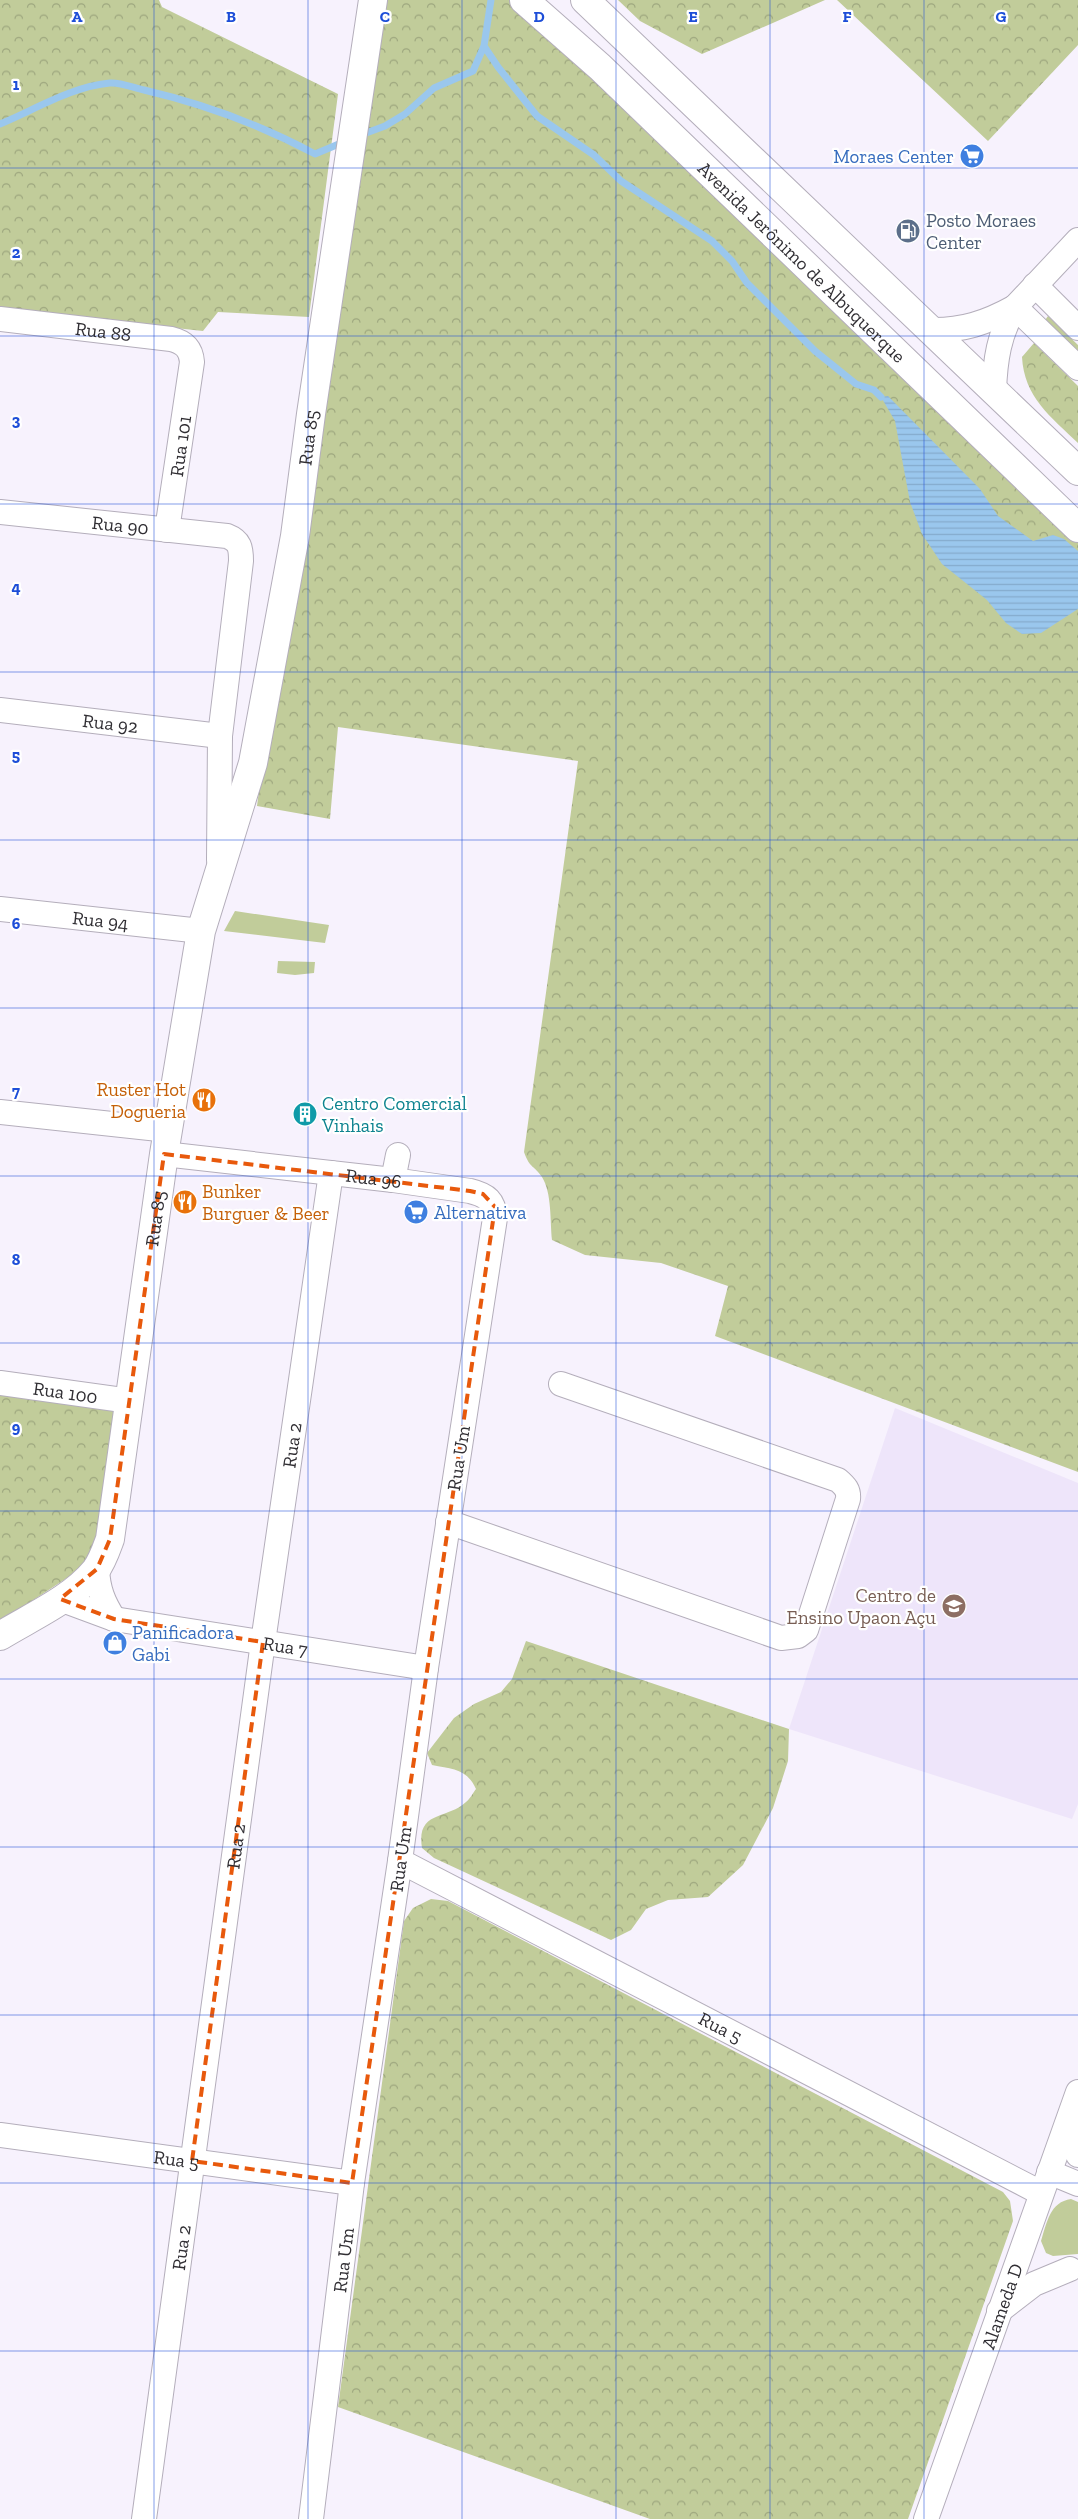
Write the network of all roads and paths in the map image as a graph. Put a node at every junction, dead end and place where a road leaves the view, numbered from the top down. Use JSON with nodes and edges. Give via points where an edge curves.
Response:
{"nodes":[{"id":1,"x":373,"y":0,"type":"edge"},
{"id":2,"x":524,"y":0,"type":"edge"},
{"id":3,"x":585,"y":0,"type":"edge"},
{"id":4,"x":1078,"y":240,"type":"edge"},
{"id":5,"x":1034,"y":285,"type":"junction"},
{"id":6,"x":1015,"y":307,"type":"junction"},
{"id":7,"x":0,"y":320,"type":"edge"},
{"id":8,"x":1078,"y":328,"type":"edge"},
{"id":9,"x":929,"y":330,"type":"junction"},
{"id":10,"x":192,"y":362,"type":"joint"},
{"id":11,"x":1078,"y":368,"type":"edge"},
{"id":12,"x":994,"y":392,"type":"junction"},
{"id":13,"x":1078,"y":471,"type":"edge"},
{"id":14,"x":0,"y":512,"type":"edge"},
{"id":15,"x":1078,"y":528,"type":"edge"},
{"id":16,"x":167,"y":530,"type":"junction"},
{"id":17,"x":239,"y":544,"type":"joint"},
{"id":18,"x":0,"y":710,"type":"edge"},
{"id":19,"x":220,"y":736,"type":"junction"},
{"id":20,"x":219,"y":869,"type":"junction"},
{"id":21,"x":0,"y":909,"type":"edge"},
{"id":22,"x":201,"y":931,"type":"junction"},
{"id":23,"x":0,"y":1112,"type":"edge"},
{"id":24,"x":166,"y":1142,"type":"junction"},
{"id":25,"x":398,"y":1155,"type":"dead end"},
{"id":26,"x":330,"y":1173,"type":"junction"},
{"id":27,"x":393,"y":1180,"type":"junction"},
{"id":28,"x":491,"y":1201,"type":"joint"},
{"id":29,"x":0,"y":1383,"type":"edge"},
{"id":30,"x":561,"y":1384,"type":"dead end"},
{"id":31,"x":130,"y":1401,"type":"junction"},
{"id":32,"x":448,"y":1522,"type":"junction"},
{"id":33,"x":97,"y":1569,"type":"junction"},
{"id":34,"x":60,"y":1599,"type":"junction"},
{"id":35,"x":114,"y":1619,"type":"junction"},
{"id":36,"x":0,"y":1636,"type":"edge"},
{"id":37,"x":263,"y":1642,"type":"junction"},
{"id":38,"x":426,"y":1668,"type":"junction"},
{"id":39,"x":400,"y":1861,"type":"junction"},
{"id":40,"x":1075,"y":2101,"type":"edge"},
{"id":41,"x":0,"y":2134,"type":"edge"},
{"id":42,"x":1078,"y":2155,"type":"edge"},
{"id":43,"x":192,"y":2161,"type":"junction"},
{"id":44,"x":1045,"y":2182,"type":"junction"},
{"id":45,"x":352,"y":2183,"type":"junction"},
{"id":46,"x":1078,"y":2184,"type":"edge"},
{"id":47,"x":1018,"y":2257,"type":"junction"},
{"id":48,"x":1074,"y":2268,"type":"edge"},
{"id":49,"x":999,"y":2311,"type":"junction"},
{"id":50,"x":144,"y":2519,"type":"edge"},
{"id":51,"x":311,"y":2519,"type":"edge"},
{"id":52,"x":926,"y":2519,"type":"edge"}],
"edges":[{"from":1,"to":20,"type":"main road","name":"Rua 85","via":[[296,536],[263,720],[247,787]]},
{"from":2,"to":15,"type":"main road","name":"Avenida Jerônimo de Albuquerque","via":[[600,67]]},
{"from":3,"to":9,"type":"main road","name":"Avenida Jerônimo de Albuquerque"},
{"from":4,"to":5,"type":"street"},
{"from":5,"to":6,"type":"street"},
{"from":5,"to":8,"type":"street"},
{"from":6,"to":9,"type":"street","via":[[989,322]]},
{"from":6,"to":11,"type":"street"},
{"from":6,"to":12,"type":"street","via":[[999,341]]},
{"from":7,"to":10,"type":"street","name":"Rua 88","via":[[179,341],[189,350]]},
{"from":9,"to":12,"type":"main road","name":"Avenida Jerônimo de Albuquerque"},
{"from":10,"to":16,"type":"street","name":"Rua 101"},
{"from":12,"to":13,"type":"main road","name":"Avenida Jerônimo de Albuquerque"},
{"from":14,"to":16,"type":"street","name":"Rua 90"},
{"from":16,"to":17,"type":"street","name":"Rua 90","via":[[227,536]]},
{"from":17,"to":19,"type":"street","name":"Rua 85","via":[[241,561]]},
{"from":18,"to":19,"type":"street","name":"Rua 92"},
{"from":19,"to":20,"type":"street","name":"Rua 85"},
{"from":20,"to":22,"type":"main road","name":"Rua 85"},
{"from":21,"to":22,"type":"street","name":"Rua 94"},
{"from":22,"to":24,"type":"main road","name":"Rua 85"},
{"from":23,"to":24,"type":"street","name":"Rua 96"},
{"from":24,"to":26,"type":"street","name":"Rua 96"},
{"from":24,"to":31,"type":"main road","name":"Rua 85"},
{"from":25,"to":27,"type":"street"},
{"from":26,"to":27,"type":"street","name":"Rua 96"},
{"from":26,"to":37,"type":"street","name":"Rua 2"},
{"from":27,"to":28,"type":"street","name":"Rua 96","via":[[470,1191],[483,1194]]},
{"from":28,"to":32,"type":"street","name":"Rua Um","via":[[496,1218]]},
{"from":29,"to":31,"type":"street","name":"Rua 100"},
{"from":30,"to":32,"type":"street","via":[[838,1480],[844,1485],[848,1499],[806,1630],[798,1636],[781,1638]]},
{"from":31,"to":33,"type":"main road","name":"Rua 85","via":[[110,1539]]},
{"from":32,"to":38,"type":"street","name":"Rua Um"},
{"from":33,"to":34,"type":"main road"},
{"from":33,"to":35,"type":"street","via":[[98,1588]]},
{"from":34,"to":35,"type":"street","name":"Rua 7"},
{"from":34,"to":36,"type":"main road"},
{"from":35,"to":37,"type":"street","name":"Rua 7"},
{"from":37,"to":38,"type":"street","name":"Rua 7"},
{"from":37,"to":43,"type":"street","name":"Rua 2"},
{"from":38,"to":39,"type":"street","name":"Rua Um"},
{"from":39,"to":44,"type":"street","name":"Rua 5"},
{"from":39,"to":45,"type":"street","name":"Rua Um"},
{"from":40,"to":42,"type":"street"},
{"from":40,"to":44,"type":"street","name":"Alameda D"},
{"from":41,"to":43,"type":"street","name":"Rua 5"},
{"from":43,"to":45,"type":"street","name":"Rua 5"},
{"from":43,"to":50,"type":"street","name":"Rua 2"},
{"from":44,"to":46,"type":"street","name":"Rua 5"},
{"from":44,"to":47,"type":"street","name":"Alameda D"},
{"from":45,"to":51,"type":"street","name":"Rua Um"},
{"from":47,"to":48,"type":"street","via":[[1045,2268]]},
{"from":47,"to":49,"type":"street","name":"Alameda D"},
{"from":48,"to":49,"type":"street","via":[[1034,2284]]},
{"from":49,"to":52,"type":"street","name":"Alameda D"}]}
